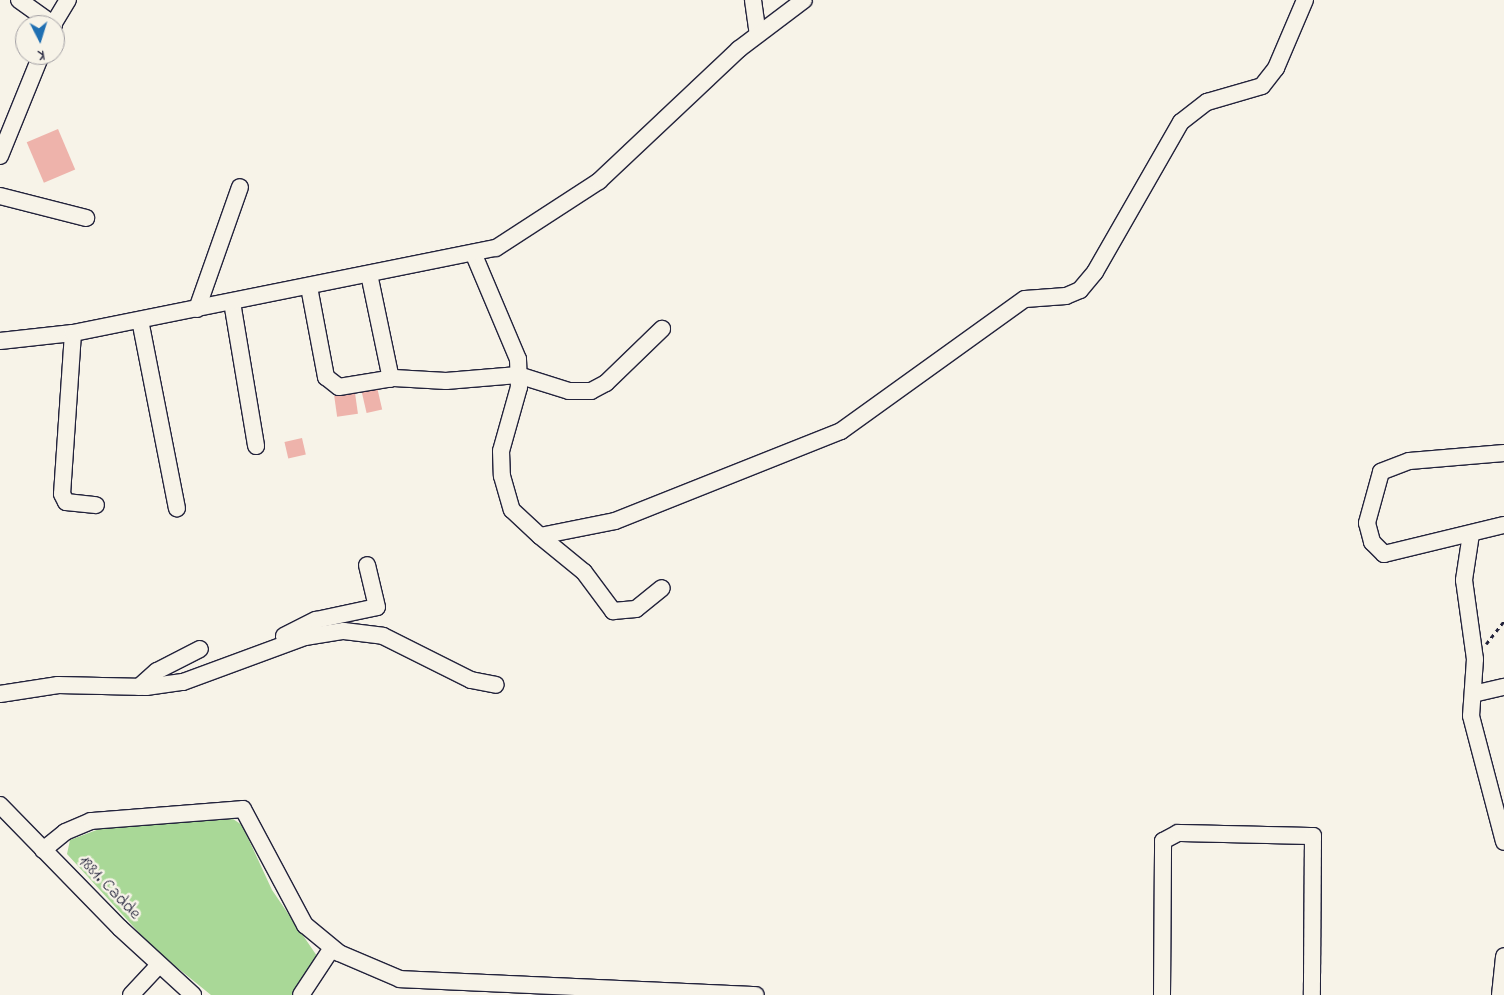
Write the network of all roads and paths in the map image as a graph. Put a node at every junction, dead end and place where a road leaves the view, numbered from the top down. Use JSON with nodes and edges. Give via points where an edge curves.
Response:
{"nodes":[{"id":1,"x":19,"y":0,"type":"edge"},
{"id":2,"x":68,"y":0,"type":"edge"},
{"id":3,"x":753,"y":0,"type":"edge"},
{"id":4,"x":804,"y":0,"type":"edge"},
{"id":5,"x":1305,"y":0,"type":"edge"},
{"id":6,"x":41,"y":15,"type":"edge"},
{"id":7,"x":59,"y":15,"type":"edge"},
{"id":8,"x":758,"y":34,"type":"junction"},
{"id":9,"x":37,"y":65,"type":"edge"},
{"id":10,"x":0,"y":156,"type":"edge"},
{"id":11,"x":240,"y":187,"type":"dead end"},
{"id":12,"x":0,"y":196,"type":"edge"},
{"id":13,"x":86,"y":218,"type":"dead end"},
{"id":14,"x":474,"y":255,"type":"junction"},
{"id":15,"x":369,"y":274,"type":"junction"},
{"id":16,"x":309,"y":287,"type":"junction"},
{"id":17,"x":232,"y":302,"type":"junction"},
{"id":18,"x":197,"y":309,"type":"junction"},
{"id":19,"x":140,"y":320,"type":"junction"},
{"id":20,"x":662,"y":329,"type":"dead end"},
{"id":21,"x":73,"y":333,"type":"junction"},
{"id":22,"x":0,"y":342,"type":"edge"},
{"id":23,"x":518,"y":375,"type":"junction"},
{"id":24,"x":391,"y":379,"type":"junction"},
{"id":25,"x":256,"y":446,"type":"dead end"},
{"id":26,"x":1504,"y":453,"type":"edge"},
{"id":27,"x":96,"y":505,"type":"dead end"},
{"id":28,"x":177,"y":508,"type":"dead end"},
{"id":29,"x":1504,"y":525,"type":"edge"},
{"id":30,"x":1471,"y":534,"type":"junction"},
{"id":31,"x":540,"y":536,"type":"junction"},
{"id":32,"x":367,"y":565,"type":"dead end"},
{"id":33,"x":662,"y":588,"type":"dead end"},
{"id":34,"x":1504,"y":621,"type":"edge"},
{"id":35,"x":272,"y":648,"type":"junction"},
{"id":36,"x":200,"y":649,"type":"dead end"},
{"id":37,"x":1475,"y":659,"type":"junction"},
{"id":38,"x":496,"y":685,"type":"dead end"},
{"id":39,"x":140,"y":687,"type":"junction"},
{"id":40,"x":1504,"y":687,"type":"edge"},
{"id":41,"x":0,"y":694,"type":"edge"},
{"id":42,"x":1473,"y":694,"type":"junction"},
{"id":43,"x":0,"y":805,"type":"edge"},
{"id":44,"x":1504,"y":842,"type":"edge"},
{"id":45,"x":43,"y":850,"type":"junction"},
{"id":46,"x":332,"y":948,"type":"junction"},
{"id":47,"x":1504,"y":956,"type":"edge"},
{"id":48,"x":158,"y":966,"type":"junction"},
{"id":49,"x":487,"y":990,"type":"edge"},
{"id":50,"x":719,"y":994,"type":"edge"},
{"id":51,"x":131,"y":995,"type":"edge"},
{"id":52,"x":193,"y":995,"type":"edge"},
{"id":53,"x":301,"y":995,"type":"edge"},
{"id":54,"x":756,"y":995,"type":"edge"},
{"id":55,"x":1162,"y":995,"type":"edge"},
{"id":56,"x":1312,"y":995,"type":"edge"},
{"id":57,"x":1500,"y":995,"type":"edge"}],
"edges":[{"from":1,"to":6,"type":"street"},
{"from":2,"to":7,"type":"street"},
{"from":3,"to":8,"type":"street"},
{"from":4,"to":8,"type":"street"},
{"from":5,"to":31,"type":"street","via":[[1276,68],[1262,86],[1206,102],[1181,122],[1095,272],[1080,290],[1066,296],[1024,299],[841,431],[643,512],[589,529]]},
{"from":8,"to":14,"type":"street","via":[[599,181],[523,233]]},
{"from":9,"to":10,"type":"street"},
{"from":11,"to":18,"type":"street"},
{"from":12,"to":13,"type":"street"},
{"from":14,"to":15,"type":"street"},
{"from":14,"to":23,"type":"street","via":[[482,282],[512,339]]},
{"from":15,"to":16,"type":"street"},
{"from":15,"to":24,"type":"street"},
{"from":16,"to":17,"type":"street"},
{"from":16,"to":24,"type":"street","via":[[329,384],[339,387]]},
{"from":17,"to":18,"type":"street"},
{"from":17,"to":25,"type":"street"},
{"from":18,"to":19,"type":"street"},
{"from":19,"to":21,"type":"street"},
{"from":19,"to":28,"type":"street"},
{"from":20,"to":23,"type":"street","via":[[606,383],[591,391],[569,392]]},
{"from":21,"to":22,"type":"street"},
{"from":21,"to":27,"type":"street","via":[[62,494],[66,502]]},
{"from":23,"to":24,"type":"street","via":[[446,381]]},
{"from":23,"to":31,"type":"street","via":[[501,451],[502,476],[519,520]]},
{"from":26,"to":30,"type":"street","via":[[1409,461],[1381,472],[1366,523],[1372,542],[1384,554]]},
{"from":29,"to":30,"type":"street"},
{"from":30,"to":37,"type":"street","via":[[1464,580]]},
{"from":31,"to":33,"type":"street","via":[[584,572],[613,611],[636,609]]},
{"from":32,"to":35,"type":"street","via":[[377,607],[316,620],[287,634]]},
{"from":34,"to":37,"type":"path"},
{"from":35,"to":38,"type":"street","via":[[320,634],[368,633],[400,643],[471,680]]},
{"from":35,"to":39,"type":"street","via":[[183,682]]},
{"from":36,"to":39,"type":"street","via":[[157,671]]},
{"from":37,"to":42,"type":"street"},
{"from":39,"to":41,"type":"street","via":[[58,685]]},
{"from":40,"to":42,"type":"street"},
{"from":42,"to":44,"type":"street","via":[[1471,716],[1481,767]]},
{"from":43,"to":45,"type":"street","name":"1881. Cadde"},
{"from":45,"to":46,"type":"street","via":[[75,826],[104,818],[243,809],[305,925]]},
{"from":45,"to":48,"type":"street","name":"1881. Cadde"},
{"from":46,"to":49,"type":"street","via":[[400,979]]},
{"from":46,"to":53,"type":"street"},
{"from":47,"to":57,"type":"street"},
{"from":48,"to":51,"type":"street"},
{"from":48,"to":52,"type":"street","name":"1881. Cadde"},
{"from":49,"to":50,"type":"street","via":[[658,987]]},
{"from":50,"to":54,"type":"street"},
{"from":55,"to":56,"type":"street","via":[[1163,840],[1178,833],[1313,836]]}]}
